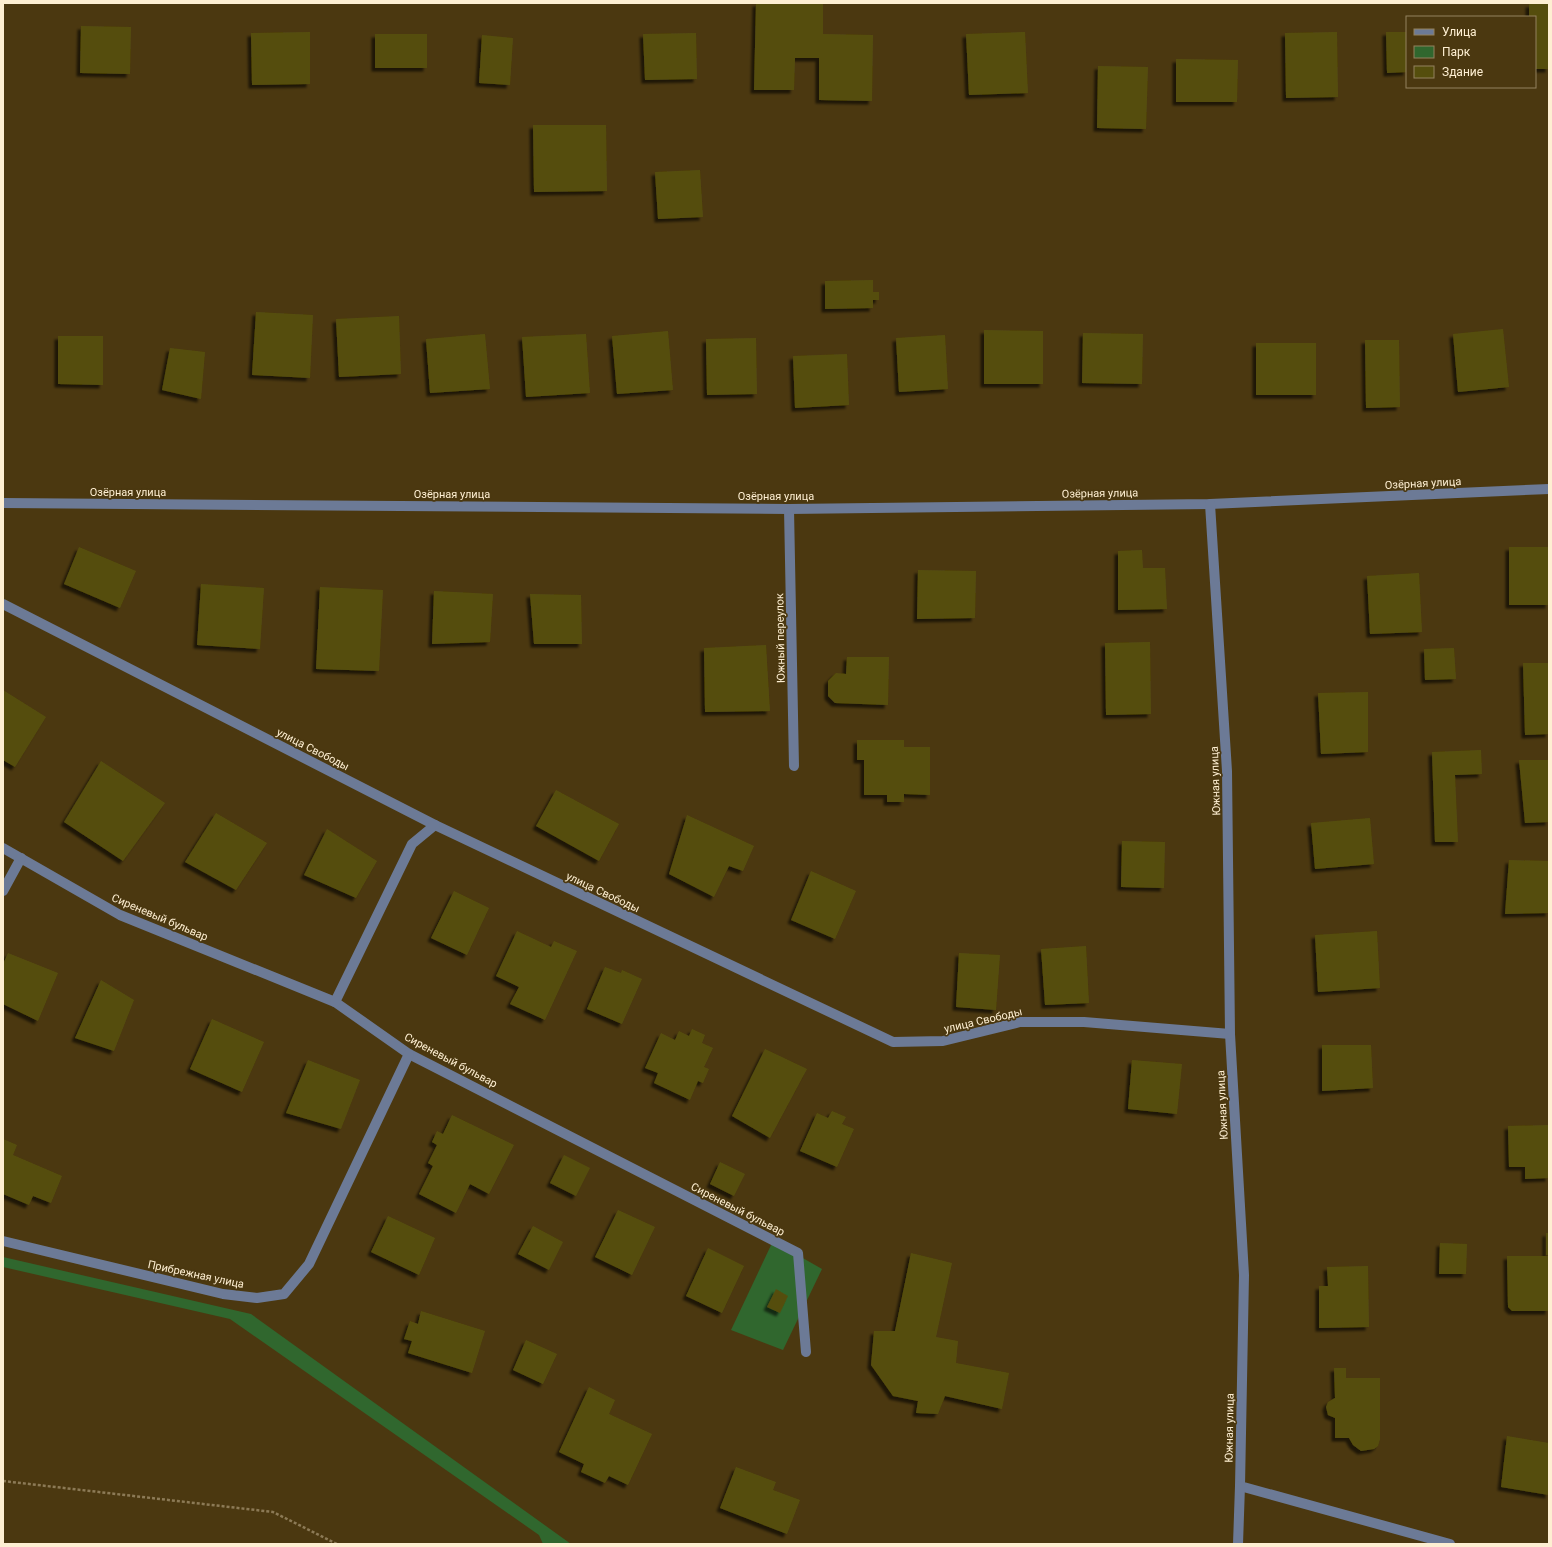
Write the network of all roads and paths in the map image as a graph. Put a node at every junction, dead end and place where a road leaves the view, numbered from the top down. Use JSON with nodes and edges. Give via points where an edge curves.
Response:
{"nodes":[{"id":1,"x":1549,"y":489,"type":"edge"},
{"id":2,"x":3,"y":503,"type":"edge"},
{"id":3,"x":1210,"y":504,"type":"junction"},
{"id":4,"x":789,"y":509,"type":"junction"},
{"id":5,"x":3,"y":604,"type":"edge"},
{"id":6,"x":794,"y":766,"type":"dead end"},
{"id":7,"x":435,"y":825,"type":"junction"},
{"id":8,"x":3,"y":848,"type":"edge"},
{"id":9,"x":21,"y":858,"type":"junction"},
{"id":10,"x":3,"y":892,"type":"edge"},
{"id":11,"x":335,"y":1002,"type":"junction"},
{"id":12,"x":1230,"y":1034,"type":"junction"},
{"id":13,"x":409,"y":1054,"type":"junction"},
{"id":14,"x":3,"y":1241,"type":"edge"},
{"id":15,"x":806,"y":1352,"type":"dead end"},
{"id":16,"x":3,"y":1481,"type":"edge"},
{"id":17,"x":1240,"y":1486,"type":"junction"},
{"id":18,"x":336,"y":1544,"type":"edge"},
{"id":19,"x":1238,"y":1544,"type":"edge"},
{"id":20,"x":1450,"y":1544,"type":"edge"}],
"edges":[{"from":1,"to":3,"type":"street","name":"Озёрная улица"},
{"from":2,"to":4,"type":"street","name":"Озёрная улица"},
{"from":3,"to":4,"type":"street","name":"Озёрная улица"},
{"from":3,"to":12,"type":"street","name":"Южная улица","via":[[1227,771]]},
{"from":4,"to":6,"type":"street","name":"Южный переулок"},
{"from":5,"to":7,"type":"street","name":"улица Свободы"},
{"from":7,"to":11,"type":"street","via":[[412,844]]},
{"from":7,"to":12,"type":"street","name":"улица Свободы","via":[[893,1042],[943,1041],[1020,1022],[1084,1022]]},
{"from":8,"to":9,"type":"street","name":"Сиреневый бульвар"},
{"from":9,"to":10,"type":"street"},
{"from":9,"to":11,"type":"street","name":"Сиреневый бульвар","via":[[120,915]]},
{"from":11,"to":13,"type":"street","name":"Сиреневый бульвар"},
{"from":12,"to":17,"type":"street","name":"Южная улица","via":[[1244,1275]]},
{"from":13,"to":14,"type":"street","name":"Прибрежная улица","via":[[309,1264],[284,1294],[257,1298],[223,1294]]},
{"from":13,"to":15,"type":"street","name":"Сиреневый бульвар","via":[[798,1253]]},
{"from":16,"to":18,"type":"path","via":[[273,1512]]},
{"from":17,"to":19,"type":"street","name":"Южная улица"},
{"from":17,"to":20,"type":"street"}]}
